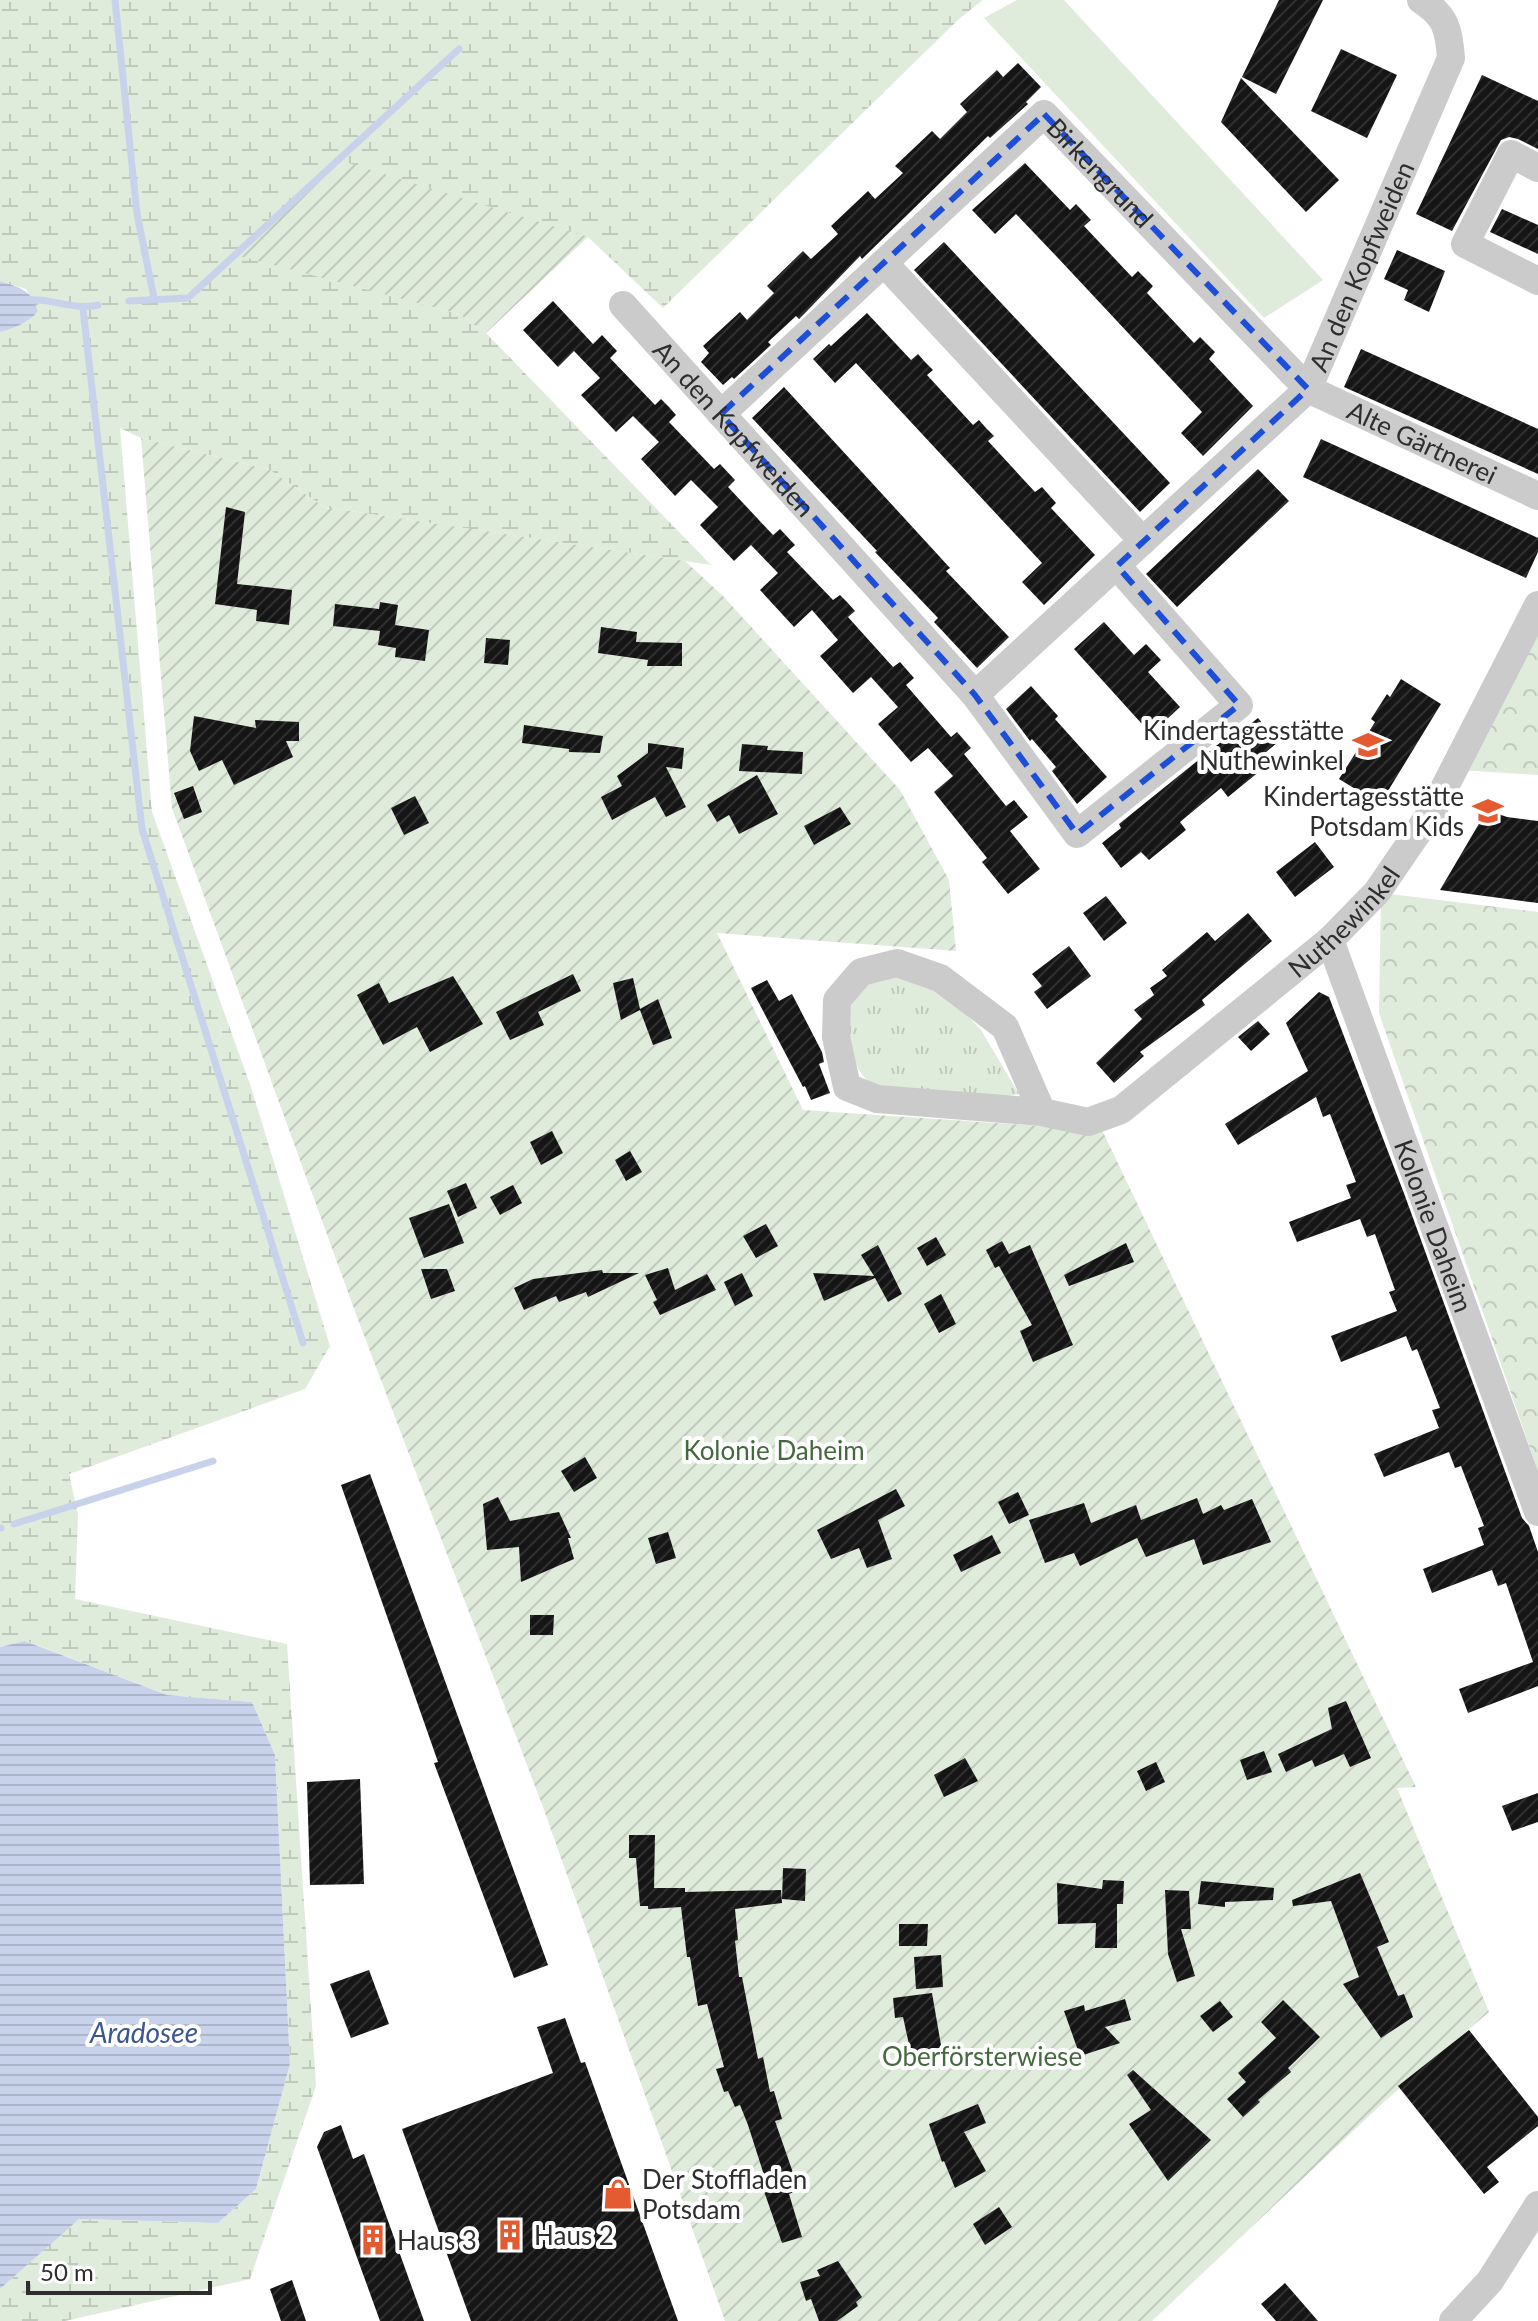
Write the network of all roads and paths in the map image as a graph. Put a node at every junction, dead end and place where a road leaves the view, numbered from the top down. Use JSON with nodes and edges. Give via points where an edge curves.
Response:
{"nodes":[{"id":1,"x":1421,"y":0,"type":"edge"},
{"id":2,"x":1538,"y":168,"type":"edge"},
{"id":3,"x":884,"y":263,"type":"junction"},
{"id":4,"x":1538,"y":281,"type":"edge"},
{"id":5,"x":623,"y":305,"type":"dead end"},
{"id":6,"x":1308,"y":389,"type":"junction"},
{"id":7,"x":721,"y":414,"type":"junction"},
{"id":8,"x":1538,"y":496,"type":"edge"},
{"id":9,"x":1143,"y":541,"type":"junction"},
{"id":10,"x":1117,"y":566,"type":"junction"},
{"id":11,"x":1538,"y":605,"type":"edge"},
{"id":12,"x":975,"y":695,"type":"junction"},
{"id":13,"x":1330,"y":940,"type":"junction"},
{"id":14,"x":1042,"y":1112,"type":"junction"},
{"id":15,"x":1538,"y":1512,"type":"edge"},
{"id":16,"x":1538,"y":2205,"type":"edge"},
{"id":17,"x":1453,"y":2321,"type":"edge"}],
"edges":[{"from":1,"to":6,"type":"street","name":"An den Kopfweiden","via":[[1434,8],[1449,30],[1451,58]]},
{"from":2,"to":4,"type":"street","via":[[1511,154],[1465,244]]},
{"from":3,"to":6,"type":"street","name":"Birkengrund","via":[[1044,114]]},
{"from":3,"to":7,"type":"street","name":"Birkengrund"},
{"from":3,"to":9,"type":"street"},
{"from":5,"to":7,"type":"street","name":"An den Kopfweiden"},
{"from":6,"to":8,"type":"street","name":"Alte Gärtnerei"},
{"from":6,"to":9,"type":"street","name":"An den Kopfweiden"},
{"from":7,"to":12,"type":"street","name":"An den Kopfweiden"},
{"from":9,"to":10,"type":"street","name":"An den Kopfweiden"},
{"from":10,"to":12,"type":"street","name":"An den Kopfweiden"},
{"from":10,"to":12,"type":"street","name":"An den Kopfweiden","via":[[1239,705],[1077,834]]},
{"from":11,"to":13,"type":"street","name":"Nuthewinkel","via":[[1419,832],[1377,892]]},
{"from":13,"to":14,"type":"street","name":"Nuthewinkel","via":[[1121,1110],[1088,1122]]},
{"from":13,"to":15,"type":"street","name":"Kolonie Daheim"},
{"from":14,"to":14,"type":"street","name":"Nuthewinkel","via":[[1005,1027],[940,978],[897,963],[861,972],[837,1000],[836,1037],[847,1087],[877,1099]]},
{"from":16,"to":17,"type":"street","via":[[1490,2281]]}]}
